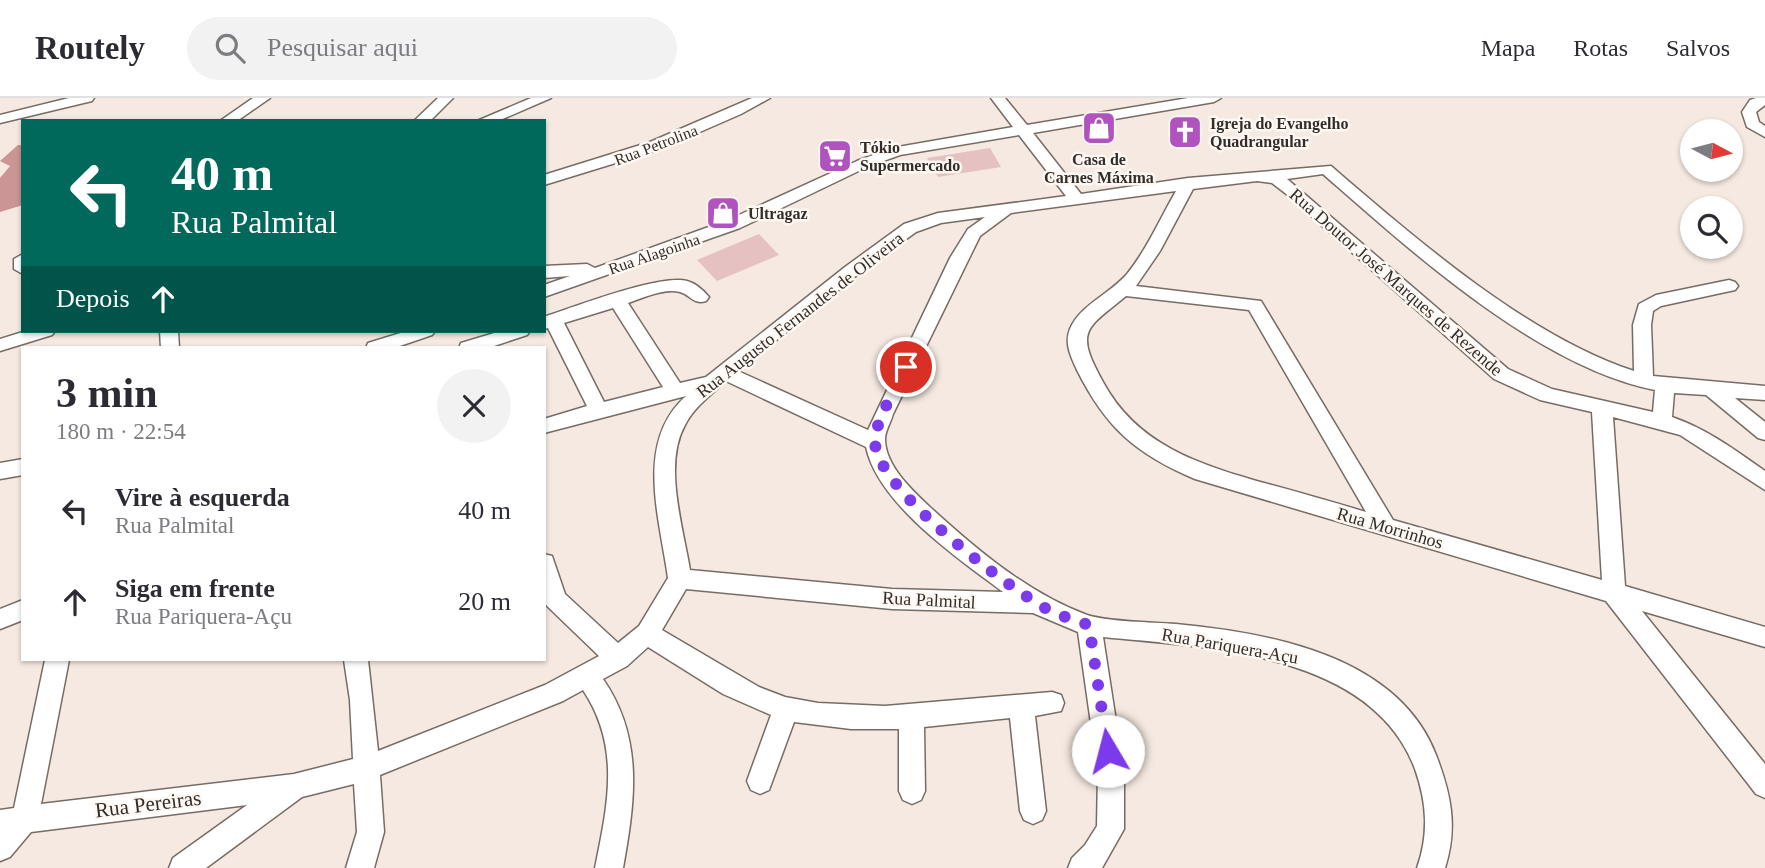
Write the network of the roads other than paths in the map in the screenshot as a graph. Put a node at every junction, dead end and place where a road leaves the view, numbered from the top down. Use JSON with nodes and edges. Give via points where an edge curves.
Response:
{"nodes":[{"id":1,"x":34,"y":98,"type":"edge"},
{"id":2,"x":87,"y":98,"type":"edge"},
{"id":3,"x":262,"y":98,"type":"edge"},
{"id":4,"x":446,"y":98,"type":"edge"},
{"id":5,"x":544,"y":98,"type":"edge"},
{"id":6,"x":763,"y":98,"type":"edge"},
{"id":7,"x":998,"y":98,"type":"edge"},
{"id":8,"x":1214,"y":98,"type":"edge"},
{"id":9,"x":1765,"y":100,"type":"edge"},
{"id":10,"x":1161,"y":102,"type":"edge"},
{"id":11,"x":0,"y":110,"type":"edge"},
{"id":12,"x":0,"y":119,"type":"edge"},
{"id":13,"x":230,"y":119,"type":"edge"},
{"id":14,"x":423,"y":119,"type":"edge"},
{"id":15,"x":489,"y":119,"type":"edge"},
{"id":16,"x":1022,"y":131,"type":"junction"},
{"id":17,"x":1765,"y":133,"type":"edge"},
{"id":18,"x":1271,"y":177,"type":"junction"},
{"id":19,"x":546,"y":179,"type":"edge"},
{"id":20,"x":1188,"y":183,"type":"junction"},
{"id":21,"x":1076,"y":198,"type":"junction"},
{"id":22,"x":1009,"y":208,"type":"junction"},
{"id":23,"x":614,"y":268,"type":"junction"},
{"id":24,"x":546,"y":272,"type":"edge"},
{"id":25,"x":1729,"y":286,"type":"dead end"},
{"id":26,"x":546,"y":290,"type":"edge"},
{"id":27,"x":1123,"y":290,"type":"junction"},
{"id":28,"x":700,"y":297,"type":"dead end"},
{"id":29,"x":617,"y":299,"type":"junction"},
{"id":30,"x":549,"y":322,"type":"edge"},
{"id":31,"x":39,"y":333,"type":"edge"},
{"id":32,"x":420,"y":333,"type":"edge"},
{"id":33,"x":516,"y":333,"type":"edge"},
{"id":34,"x":0,"y":345,"type":"edge"},
{"id":35,"x":381,"y":346,"type":"edge"},
{"id":36,"x":481,"y":346,"type":"edge"},
{"id":37,"x":718,"y":377,"type":"junction"},
{"id":38,"x":1644,"y":381,"type":"junction"},
{"id":39,"x":1665,"y":385,"type":"junction"},
{"id":40,"x":1711,"y":389,"type":"junction"},
{"id":41,"x":675,"y":391,"type":"junction"},
{"id":42,"x":1765,"y":393,"type":"edge"},
{"id":43,"x":1602,"y":407,"type":"junction"},
{"id":44,"x":600,"y":410,"type":"junction"},
{"id":45,"x":1662,"y":421,"type":"junction"},
{"id":46,"x":546,"y":425,"type":"edge"},
{"id":47,"x":1765,"y":433,"type":"edge"},
{"id":48,"x":875,"y":442,"type":"junction"},
{"id":49,"x":21,"y":467,"type":"edge"},
{"id":50,"x":0,"y":471,"type":"edge"},
{"id":51,"x":1765,"y":482,"type":"edge"},
{"id":52,"x":1386,"y":527,"type":"junction"},
{"id":53,"x":546,"y":569,"type":"edge"},
{"id":54,"x":680,"y":579,"type":"junction"},
{"id":55,"x":1614,"y":593,"type":"junction"},
{"id":56,"x":1035,"y":603,"type":"junction"},
{"id":57,"x":21,"y":611,"type":"edge"},
{"id":58,"x":0,"y":619,"type":"edge"},
{"id":59,"x":1089,"y":625,"type":"junction"},
{"id":60,"x":647,"y":633,"type":"junction"},
{"id":61,"x":1765,"y":637,"type":"edge"},
{"id":62,"x":618,"y":658,"type":"junction"},
{"id":63,"x":57,"y":661,"type":"edge"},
{"id":64,"x":356,"y":661,"type":"edge"},
{"id":65,"x":587,"y":675,"type":"junction"},
{"id":66,"x":1052,"y":703,"type":"dead end"},
{"id":67,"x":1021,"y":705,"type":"junction"},
{"id":68,"x":786,"y":708,"type":"junction"},
{"id":69,"x":911,"y":714,"type":"junction"},
{"id":70,"x":366,"y":768,"type":"junction"},
{"id":71,"x":760,"y":781,"type":"dead end"},
{"id":72,"x":1765,"y":785,"type":"edge"},
{"id":73,"x":295,"y":786,"type":"junction"},
{"id":74,"x":912,"y":791,"type":"dead end"},
{"id":75,"x":1033,"y":811,"type":"dead end"},
{"id":76,"x":13,"y":821,"type":"edge"},
{"id":77,"x":0,"y":847,"type":"edge"},
{"id":78,"x":183,"y":868,"type":"edge"},
{"id":79,"x":359,"y":868,"type":"edge"},
{"id":80,"x":609,"y":868,"type":"edge"},
{"id":81,"x":1082,"y":868,"type":"edge"},
{"id":82,"x":1431,"y":868,"type":"edge"}],
"edges":[{"from":1,"to":11,"type":"street"},
{"from":2,"to":12,"type":"street"},
{"from":3,"to":13,"type":"street"},
{"from":4,"to":14,"type":"street"},
{"from":5,"to":15,"type":"street"},
{"from":6,"to":19,"type":"street","name":"Rua Petrolina","via":[[660,146]]},
{"from":7,"to":16,"type":"street"},
{"from":8,"to":10,"type":"street","name":"Rua Alagoinha"},
{"from":9,"to":17,"type":"street","via":[[1749,111],[1752,124]]},
{"from":10,"to":16,"type":"street","name":"Rua Alagoinha"},
{"from":16,"to":21,"type":"street"},
{"from":16,"to":23,"type":"street","name":"Rua Alagoinha","via":[[919,146],[874,158],[762,213]]},
{"from":18,"to":20,"type":"street","name":"Rua Doutor José Marques de Rezende"},
{"from":18,"to":38,"type":"street","via":[[1326,169],[1493,306],[1607,369]]},
{"from":18,"to":43,"type":"street","name":"Rua Doutor José Marques de Rezende","via":[[1501,374],[1547,395]]},
{"from":20,"to":21,"type":"street","name":"Rua Doutor José Marques de Rezende"},
{"from":20,"to":27,"type":"street"},
{"from":21,"to":22,"type":"street","name":"Rua Doutor José Marques de Rezende"},
{"from":22,"to":37,"type":"street","name":"Rua Augusto Fernandes de Oliveira","via":[[938,218],[910,228]]},
{"from":22,"to":48,"type":"street","via":[[974,233],[959,258]]},
{"from":23,"to":24,"type":"street"},
{"from":23,"to":26,"type":"street","name":"Rua Alagoinha"},
{"from":25,"to":38,"type":"street","via":[[1677,295],[1645,308]]},
{"from":27,"to":52,"type":"street","via":[[1255,305]]},
{"from":27,"to":52,"type":"street","name":"Rua Morrinhos","via":[[1082,324],[1077,338],[1102,400],[1139,442],[1165,459],[1202,473]]},
{"from":28,"to":29,"type":"street","via":[[691,289],[673,286]]},
{"from":29,"to":30,"type":"street"},
{"from":29,"to":41,"type":"street"},
{"from":30,"to":44,"type":"street"},
{"from":31,"to":34,"type":"street"},
{"from":32,"to":35,"type":"street"},
{"from":33,"to":36,"type":"street"},
{"from":37,"to":41,"type":"street"},
{"from":37,"to":48,"type":"street"},
{"from":37,"to":54,"type":"street","name":"Rua Augusto Fernandes de Oliveira","via":[[676,421],[666,445],[664,472]]},
{"from":38,"to":39,"type":"street"},
{"from":39,"to":40,"type":"street"},
{"from":39,"to":45,"type":"street"},
{"from":40,"to":42,"type":"street"},
{"from":40,"to":47,"type":"street"},
{"from":41,"to":44,"type":"street"},
{"from":43,"to":45,"type":"street","name":"Rua Doutor José Marques de Rezende"},
{"from":43,"to":55,"type":"street"},
{"from":44,"to":46,"type":"street"},
{"from":45,"to":51,"type":"street","name":"Rua Doutor José Marques de Rezende","via":[[1713,445]]},
{"from":48,"to":56,"type":"street","via":[[885,472],[917,509]]},
{"from":49,"to":50,"type":"street"},
{"from":52,"to":55,"type":"street","name":"Rua Morrinhos"},
{"from":53,"to":62,"type":"street","via":[[555,598]]},
{"from":54,"to":56,"type":"street","name":"Rua Palmital","via":[[892,599]]},
{"from":54,"to":60,"type":"street"},
{"from":55,"to":61,"type":"street","name":"Rua Morrinhos"},
{"from":55,"to":72,"type":"street"},
{"from":56,"to":59,"type":"street","name":"Rua Palmital"},
{"from":57,"to":58,"type":"street"},
{"from":59,"to":81,"type":"street","via":[[1111,773],[1110,830]]},
{"from":59,"to":82,"type":"street","name":"Rua Pariquera-Açu","via":[[1181,635],[1298,656],[1382,697],[1416,733],[1431,765],[1442,823]]},
{"from":60,"to":62,"type":"street"},
{"from":60,"to":68,"type":"street","via":[[723,682]]},
{"from":62,"to":65,"type":"street"},
{"from":63,"to":76,"type":"street"},
{"from":64,"to":70,"type":"street"},
{"from":65,"to":70,"type":"street"},
{"from":65,"to":80,"type":"street","via":[[608,708],[623,762]]},
{"from":66,"to":67,"type":"street"},
{"from":67,"to":69,"type":"street"},
{"from":67,"to":75,"type":"street"},
{"from":68,"to":69,"type":"street","via":[[840,717]]},
{"from":68,"to":71,"type":"street"},
{"from":69,"to":74,"type":"street"},
{"from":70,"to":73,"type":"street"},
{"from":70,"to":79,"type":"street","via":[[371,840]]},
{"from":73,"to":76,"type":"street","name":"Rua Pereiras"},
{"from":73,"to":78,"type":"street"},
{"from":76,"to":77,"type":"street"}]}
